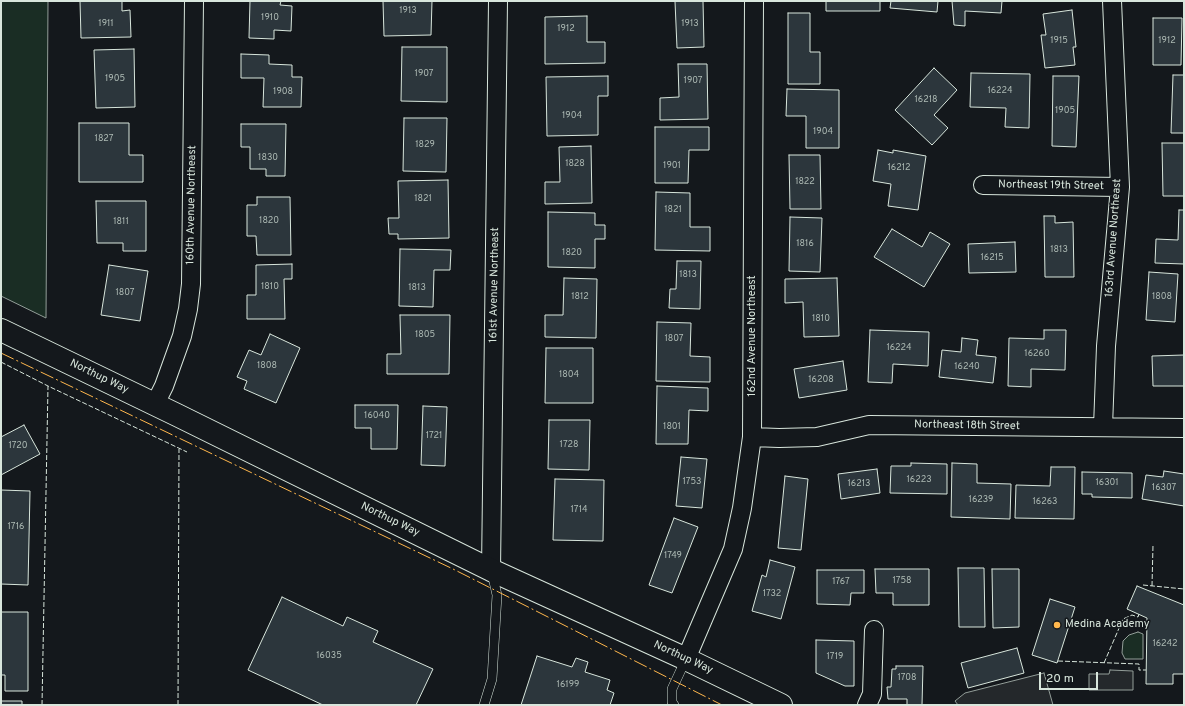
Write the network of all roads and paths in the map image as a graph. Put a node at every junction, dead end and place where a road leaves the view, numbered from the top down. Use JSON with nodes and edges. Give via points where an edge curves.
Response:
{"nodes":[{"id":1,"x":194,"y":1,"type":"edge"},
{"id":2,"x":498,"y":1,"type":"edge"},
{"id":3,"x":754,"y":1,"type":"edge"},
{"id":4,"x":1112,"y":1,"type":"edge"},
{"id":5,"x":982,"y":185,"type":"dead end"},
{"id":6,"x":1120,"y":187,"type":"junction"},
{"id":7,"x":1,"y":330,"type":"edge"},
{"id":8,"x":155,"y":404,"type":"junction"},
{"id":9,"x":1103,"y":427,"type":"junction"},
{"id":10,"x":1184,"y":428,"type":"edge"},
{"id":11,"x":752,"y":437,"type":"junction"},
{"id":12,"x":491,"y":570,"type":"junction"},
{"id":13,"x":874,"y":630,"type":"dead end"},
{"id":14,"x":686,"y":659,"type":"junction"},
{"id":15,"x":484,"y":705,"type":"edge"},
{"id":16,"x":674,"y":705,"type":"edge"},
{"id":17,"x":782,"y":705,"type":"edge"},
{"id":18,"x":867,"y":705,"type":"edge"}],
"edges":[{"from":1,"to":8,"type":"street","name":"160th Avenue Northeast","via":[[191,284],[182,336]]},
{"from":2,"to":12,"type":"street","name":"161st Avenue Northeast"},
{"from":3,"to":11,"type":"street","name":"162nd Avenue Northeast"},
{"from":4,"to":6,"type":"street","name":"163rd Avenue Northeast"},
{"from":5,"to":6,"type":"street","name":"Northeast 19th Street"},
{"from":6,"to":9,"type":"street","name":"163rd Avenue Northeast","via":[[1106,346]]},
{"from":7,"to":8,"type":"street","name":"Northup Way"},
{"from":8,"to":12,"type":"street","name":"Northup Way"},
{"from":9,"to":10,"type":"street","name":"Northeast 18th Street"},
{"from":9,"to":11,"type":"street","name":"Northeast 18th Street","via":[[869,425],[817,437]]},
{"from":11,"to":14,"type":"street","name":"162nd Avenue Northeast","via":[[742,508],[733,549]]},
{"from":12,"to":14,"type":"street","name":"Northup Way"},
{"from":12,"to":15,"type":"lane","via":[[497,595],[492,679]]},
{"from":13,"to":18,"type":"street","via":[[872,694]]},
{"from":14,"to":16,"type":"lane","via":[[672,689]]},
{"from":14,"to":17,"type":"street","name":"Northup Way"}]}
